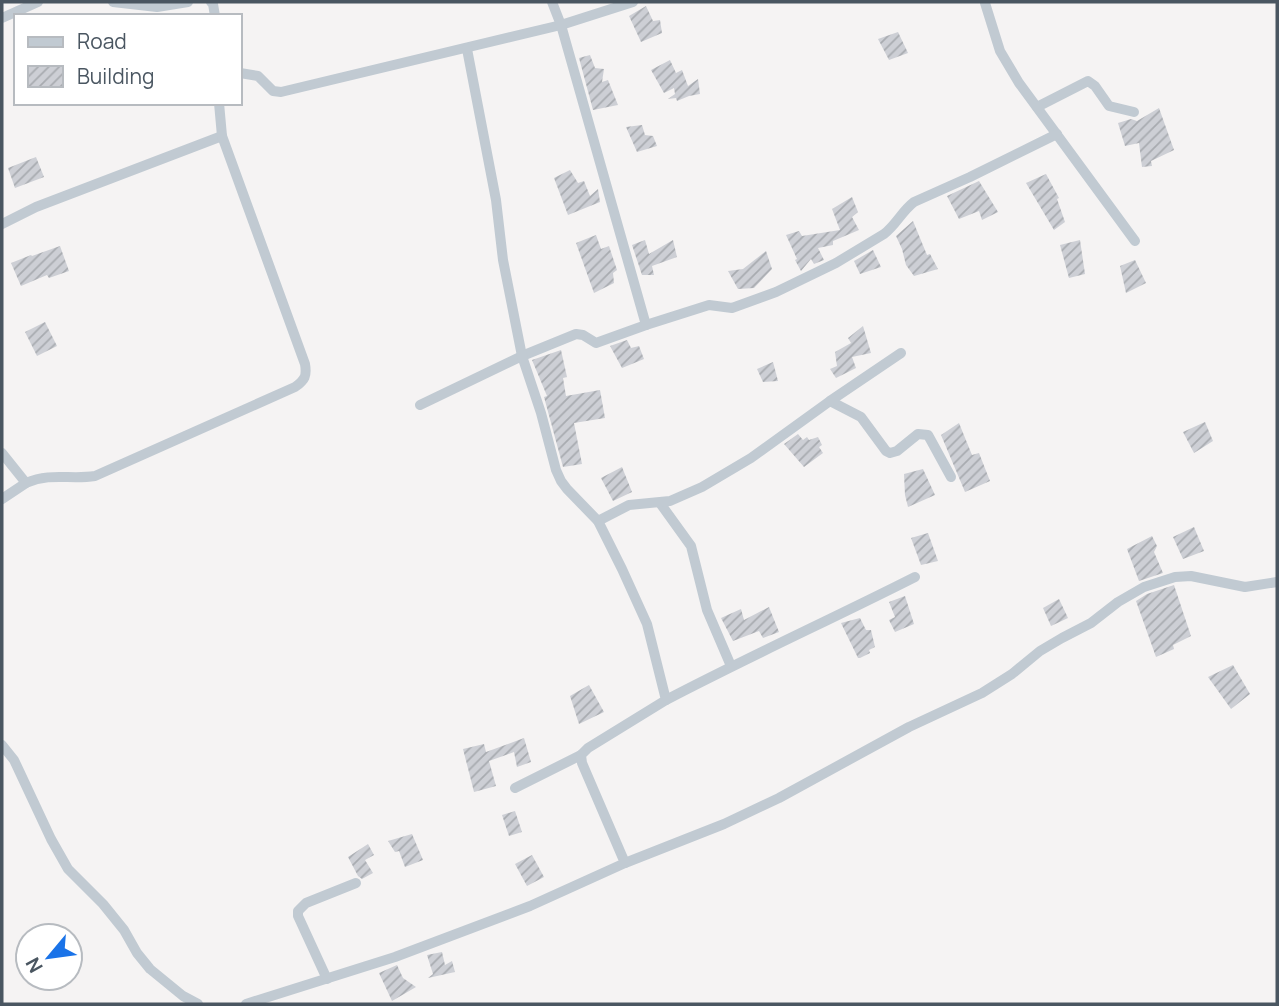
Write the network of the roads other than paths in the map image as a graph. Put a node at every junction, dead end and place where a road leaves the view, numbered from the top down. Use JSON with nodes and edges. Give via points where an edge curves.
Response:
{"nodes":[{"id":1,"x":37,"y":2,"type":"edge"},
{"id":2,"x":113,"y":2,"type":"edge"},
{"id":3,"x":188,"y":2,"type":"edge"},
{"id":4,"x":552,"y":2,"type":"edge"},
{"id":5,"x":633,"y":2,"type":"edge"},
{"id":6,"x":985,"y":2,"type":"edge"},
{"id":7,"x":2,"y":19,"type":"edge"},
{"id":8,"x":561,"y":25,"type":"junction"},
{"id":9,"x":467,"y":49,"type":"junction"},
{"id":10,"x":242,"y":73,"type":"edge"},
{"id":11,"x":219,"y":105,"type":"edge"},
{"id":12,"x":1037,"y":107,"type":"junction"},
{"id":13,"x":1134,"y":112,"type":"dead end"},
{"id":14,"x":1057,"y":134,"type":"junction"},
{"id":15,"x":222,"y":136,"type":"junction"},
{"id":16,"x":2,"y":224,"type":"edge"},
{"id":17,"x":1135,"y":241,"type":"dead end"},
{"id":18,"x":646,"y":325,"type":"junction"},
{"id":19,"x":901,"y":353,"type":"dead end"},
{"id":20,"x":522,"y":356,"type":"junction"},
{"id":21,"x":830,"y":401,"type":"junction"},
{"id":22,"x":420,"y":405,"type":"dead end"},
{"id":23,"x":2,"y":453,"type":"edge"},
{"id":24,"x":951,"y":477,"type":"dead end"},
{"id":25,"x":26,"y":483,"type":"junction"},
{"id":26,"x":2,"y":499,"type":"edge"},
{"id":27,"x":660,"y":503,"type":"junction"},
{"id":28,"x":598,"y":521,"type":"junction"},
{"id":29,"x":915,"y":577,"type":"dead end"},
{"id":30,"x":1277,"y":582,"type":"edge"},
{"id":31,"x":731,"y":666,"type":"junction"},
{"id":32,"x":666,"y":700,"type":"junction"},
{"id":33,"x":2,"y":745,"type":"edge"},
{"id":34,"x":581,"y":755,"type":"junction"},
{"id":35,"x":515,"y":788,"type":"dead end"},
{"id":36,"x":625,"y":863,"type":"junction"},
{"id":37,"x":356,"y":883,"type":"dead end"},
{"id":38,"x":327,"y":979,"type":"junction"},
{"id":39,"x":198,"y":1004,"type":"edge"},
{"id":40,"x":246,"y":1004,"type":"edge"}],
"edges":[{"from":1,"to":7,"type":"street"},
{"from":2,"to":3,"type":"street","via":[[157,7]]},
{"from":4,"to":8,"type":"street"},
{"from":5,"to":8,"type":"street"},
{"from":6,"to":12,"type":"street","via":[[1000,51]]},
{"from":8,"to":9,"type":"street"},
{"from":8,"to":18,"type":"street"},
{"from":9,"to":10,"type":"street","via":[[281,92],[273,91],[258,76]]},
{"from":9,"to":20,"type":"street"},
{"from":11,"to":15,"type":"street"},
{"from":12,"to":13,"type":"street","via":[[1088,81],[1109,106]]},
{"from":12,"to":14,"type":"street"},
{"from":14,"to":17,"type":"street"},
{"from":14,"to":18,"type":"street","via":[[914,202],[884,234],[776,292],[732,308],[709,305]]},
{"from":15,"to":16,"type":"street"},
{"from":15,"to":25,"type":"street","via":[[305,364],[304,381],[95,476],[52,476]]},
{"from":18,"to":20,"type":"street","via":[[596,343],[576,334]]},
{"from":19,"to":21,"type":"street"},
{"from":20,"to":22,"type":"street"},
{"from":20,"to":28,"type":"street","via":[[561,481]]},
{"from":21,"to":24,"type":"street","via":[[861,417],[890,453],[918,434],[928,435]]},
{"from":21,"to":27,"type":"street","via":[[712,482]]},
{"from":23,"to":25,"type":"street"},
{"from":25,"to":26,"type":"street"},
{"from":27,"to":28,"type":"street","via":[[629,505]]},
{"from":27,"to":31,"type":"street","via":[[690,542],[707,610]]},
{"from":28,"to":32,"type":"street","via":[[648,624]]},
{"from":29,"to":31,"type":"street"},
{"from":30,"to":36,"type":"street","via":[[1245,587],[1191,576],[1144,587],[982,693],[909,727],[779,799]]},
{"from":31,"to":32,"type":"street"},
{"from":32,"to":34,"type":"street"},
{"from":33,"to":39,"type":"street","via":[[14,760],[68,869],[108,910],[150,969]]},
{"from":34,"to":35,"type":"street"},
{"from":34,"to":36,"type":"street"},
{"from":36,"to":38,"type":"street","via":[[530,906]]},
{"from":37,"to":38,"type":"street","via":[[306,903],[298,911]]},
{"from":38,"to":40,"type":"street"}]}
